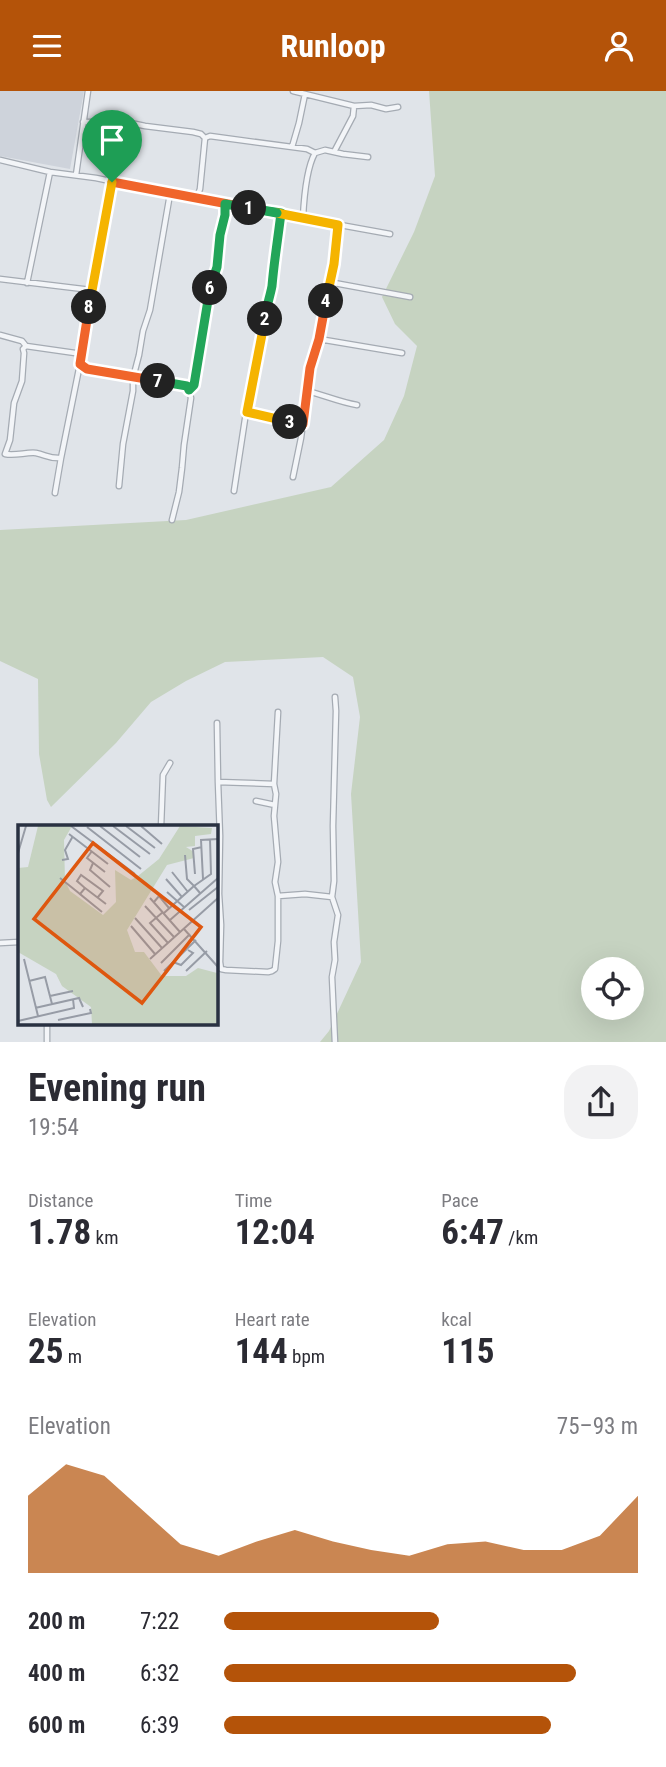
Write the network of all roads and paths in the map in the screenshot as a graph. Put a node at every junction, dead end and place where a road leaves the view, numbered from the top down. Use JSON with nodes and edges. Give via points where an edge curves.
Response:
{"nodes":[{"id":1,"x":88,"y":91,"type":"edge"},
{"id":2,"x":293,"y":91,"type":"edge"},
{"id":3,"x":307,"y":93,"type":"edge"},
{"id":4,"x":354,"y":106,"type":"junction"},
{"id":5,"x":398,"y":107,"type":"dead end"},
{"id":6,"x":83,"y":122,"type":"junction"},
{"id":7,"x":205,"y":138,"type":"junction"},
{"id":8,"x":292,"y":147,"type":"junction"},
{"id":9,"x":334,"y":152,"type":"junction"},
{"id":10,"x":315,"y":153,"type":"junction"},
{"id":11,"x":368,"y":157,"type":"dead end"},
{"id":12,"x":0,"y":160,"type":"edge"},
{"id":13,"x":50,"y":172,"type":"junction"},
{"id":14,"x":76,"y":174,"type":"junction"},
{"id":15,"x":112,"y":182,"type":"junction"},
{"id":16,"x":170,"y":194,"type":"junction"},
{"id":17,"x":195,"y":199,"type":"junction"},
{"id":18,"x":225,"y":204,"type":"junction"},
{"id":19,"x":281,"y":213,"type":"junction"},
{"id":20,"x":303,"y":217,"type":"junction"},
{"id":21,"x":338,"y":225,"type":"junction"},
{"id":22,"x":390,"y":234,"type":"dead end"},
{"id":23,"x":0,"y":279,"type":"edge"},
{"id":24,"x":329,"y":282,"type":"junction"},
{"id":25,"x":27,"y":283,"type":"junction"},
{"id":26,"x":91,"y":291,"type":"junction"},
{"id":27,"x":410,"y":297,"type":"dead end"},
{"id":28,"x":0,"y":335,"type":"edge"},
{"id":29,"x":319,"y":339,"type":"junction"},
{"id":30,"x":26,"y":346,"type":"junction"},
{"id":31,"x":402,"y":353,"type":"dead end"},
{"id":32,"x":82,"y":354,"type":"junction"},
{"id":33,"x":80,"y":364,"type":"junction"},
{"id":34,"x":134,"y":378,"type":"junction"},
{"id":35,"x":189,"y":390,"type":"junction"},
{"id":36,"x":307,"y":391,"type":"junction"},
{"id":37,"x":356,"y":405,"type":"dead end"},
{"id":38,"x":247,"y":412,"type":"junction"},
{"id":39,"x":303,"y":424,"type":"junction"},
{"id":40,"x":61,"y":458,"type":"junction"},
{"id":41,"x":293,"y":477,"type":"dead end"},
{"id":42,"x":119,"y":486,"type":"dead end"},
{"id":43,"x":234,"y":491,"type":"dead end"},
{"id":44,"x":55,"y":493,"type":"dead end"},
{"id":45,"x":172,"y":520,"type":"dead end"},
{"id":46,"x":335,"y":697,"type":"dead end"},
{"id":47,"x":278,"y":712,"type":"dead end"},
{"id":48,"x":217,"y":723,"type":"dead end"},
{"id":49,"x":170,"y":763,"type":"dead end"},
{"id":50,"x":218,"y":782,"type":"junction"},
{"id":51,"x":274,"y":784,"type":"junction"},
{"id":52,"x":256,"y":801,"type":"dead end"},
{"id":53,"x":275,"y":805,"type":"junction"},
{"id":54,"x":160,"y":825,"type":"edge"},
{"id":55,"x":217,"y":894,"type":"edge"},
{"id":56,"x":278,"y":896,"type":"junction"},
{"id":57,"x":332,"y":897,"type":"junction"},
{"id":58,"x":18,"y":942,"type":"edge"},
{"id":59,"x":0,"y":943,"type":"edge"},
{"id":60,"x":335,"y":1042,"type":"edge"}],
"edges":[{"from":1,"to":6,"type":"street"},
{"from":2,"to":3,"type":"street"},
{"from":3,"to":4,"type":"street"},
{"from":3,"to":8,"type":"street"},
{"from":4,"to":5,"type":"street"},
{"from":4,"to":9,"type":"street"},
{"from":6,"to":7,"type":"street","via":[[127,122]]},
{"from":6,"to":14,"type":"street"},
{"from":7,"to":8,"type":"street"},
{"from":7,"to":17,"type":"street"},
{"from":8,"to":10,"type":"street"},
{"from":9,"to":10,"type":"street"},
{"from":9,"to":11,"type":"street"},
{"from":10,"to":20,"type":"street"},
{"from":12,"to":13,"type":"street"},
{"from":13,"to":14,"type":"street"},
{"from":13,"to":25,"type":"street"},
{"from":14,"to":15,"type":"street"},
{"from":15,"to":16,"type":"street"},
{"from":15,"to":26,"type":"street"},
{"from":16,"to":17,"type":"street"},
{"from":16,"to":34,"type":"street"},
{"from":17,"to":18,"type":"street"},
{"from":18,"to":19,"type":"street"},
{"from":18,"to":35,"type":"street","via":[[196,376]]},
{"from":19,"to":20,"type":"street"},
{"from":19,"to":38,"type":"street","via":[[272,287]]},
{"from":20,"to":21,"type":"street"},
{"from":21,"to":22,"type":"street"},
{"from":21,"to":24,"type":"street"},
{"from":23,"to":25,"type":"street"},
{"from":24,"to":27,"type":"street"},
{"from":24,"to":29,"type":"street"},
{"from":25,"to":26,"type":"street"},
{"from":26,"to":32,"type":"street"},
{"from":28,"to":30,"type":"street"},
{"from":29,"to":31,"type":"street"},
{"from":29,"to":36,"type":"street"},
{"from":30,"to":32,"type":"street"},
{"from":30,"to":40,"type":"street","via":[[5,454]]},
{"from":32,"to":33,"type":"street"},
{"from":33,"to":34,"type":"street"},
{"from":33,"to":40,"type":"street"},
{"from":34,"to":35,"type":"street"},
{"from":34,"to":42,"type":"street"},
{"from":35,"to":45,"type":"street"},
{"from":36,"to":37,"type":"street"},
{"from":36,"to":39,"type":"street"},
{"from":38,"to":39,"type":"street"},
{"from":38,"to":43,"type":"street"},
{"from":39,"to":41,"type":"street"},
{"from":40,"to":44,"type":"street"},
{"from":46,"to":57,"type":"street"},
{"from":47,"to":51,"type":"street"},
{"from":48,"to":50,"type":"street"},
{"from":49,"to":54,"type":"street","via":[[163,775]]},
{"from":50,"to":51,"type":"street"},
{"from":50,"to":55,"type":"street"},
{"from":51,"to":53,"type":"street"},
{"from":52,"to":53,"type":"street"},
{"from":53,"to":56,"type":"street"},
{"from":55,"to":56,"type":"street","via":[[222,925],[220,962],[226,971],[268,972],[275,968]]},
{"from":56,"to":57,"type":"street"},
{"from":57,"to":60,"type":"street","via":[[338,915],[332,977]]},
{"from":58,"to":59,"type":"street"}]}
